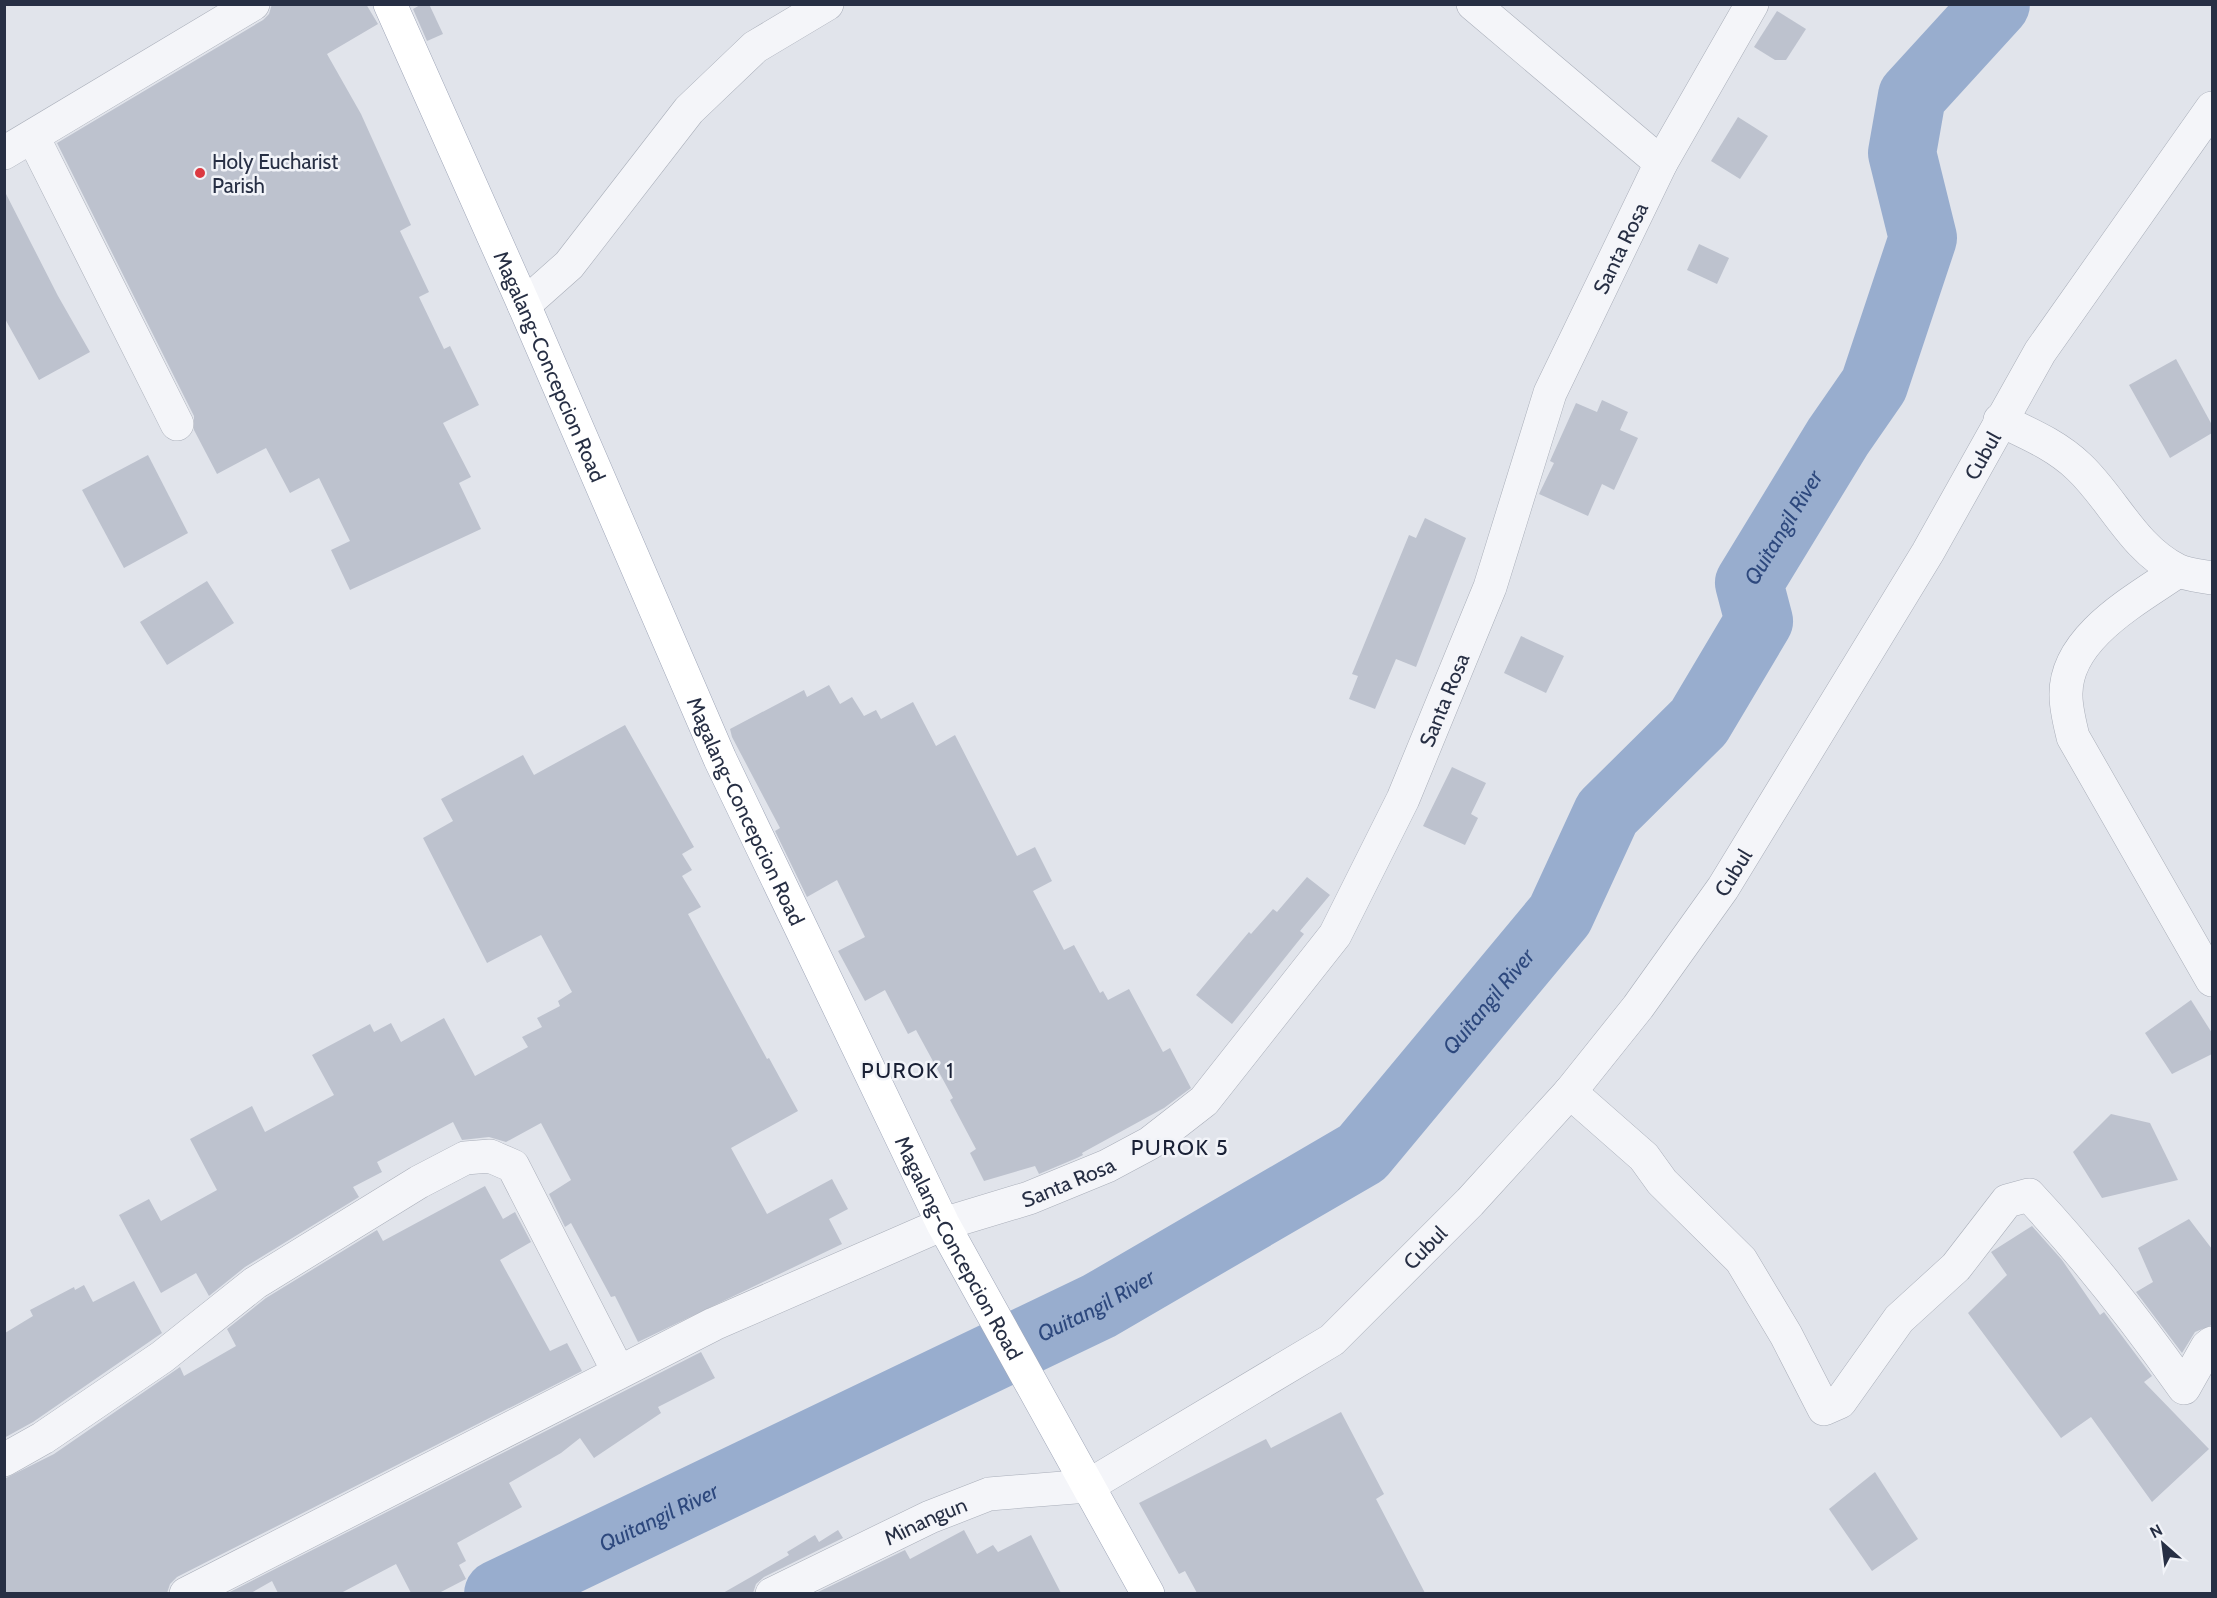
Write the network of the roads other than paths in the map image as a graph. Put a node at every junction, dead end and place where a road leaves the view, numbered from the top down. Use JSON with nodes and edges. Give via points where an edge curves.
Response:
{"nodes":[{"id":1,"x":253,"y":4,"type":"edge"},
{"id":2,"x":390,"y":4,"type":"edge"},
{"id":3,"x":827,"y":4,"type":"edge"},
{"id":4,"x":1473,"y":4,"type":"edge"},
{"id":5,"x":1752,"y":4,"type":"edge"},
{"id":6,"x":2212,"y":108,"type":"edge"},
{"id":7,"x":33,"y":137,"type":"junction"},
{"id":8,"x":4,"y":153,"type":"edge"},
{"id":9,"x":1661,"y":163,"type":"junction"},
{"id":10,"x":524,"y":305,"type":"junction"},
{"id":11,"x":2000,"y":420,"type":"junction"},
{"id":12,"x":177,"y":424,"type":"dead end"},
{"id":13,"x":2178,"y":571,"type":"junction"},
{"id":14,"x":2212,"y":578,"type":"edge"},
{"id":15,"x":2212,"y":980,"type":"edge"},
{"id":16,"x":1570,"y":1092,"type":"junction"},
{"id":17,"x":943,"y":1224,"type":"junction"},
{"id":18,"x":2212,"y":1343,"type":"edge"},
{"id":19,"x":618,"y":1371,"type":"junction"},
{"id":20,"x":4,"y":1460,"type":"edge"},
{"id":21,"x":1088,"y":1486,"type":"junction"},
{"id":22,"x":186,"y":1593,"type":"edge"},
{"id":23,"x":772,"y":1593,"type":"edge"},
{"id":24,"x":1148,"y":1593,"type":"edge"}],
"edges":[{"from":1,"to":7,"type":"street"},
{"from":2,"to":10,"type":"main road","name":"Magalang-Concepcion Road"},
{"from":3,"to":10,"type":"street","via":[[755,47],[688,110],[569,265]]},
{"from":4,"to":9,"type":"street"},
{"from":5,"to":9,"type":"street","name":"Santa Rosa"},
{"from":6,"to":11,"type":"street","name":"Cubul","via":[[2040,352]]},
{"from":7,"to":8,"type":"street"},
{"from":7,"to":12,"type":"street"},
{"from":9,"to":17,"type":"street","name":"Santa Rosa","via":[[1550,393],[1490,587],[1403,799],[1335,935],[1204,1101],[1150,1143],[1107,1166],[1029,1198]]},
{"from":10,"to":17,"type":"main road","name":"Magalang-Concepcion Road","via":[[720,759]]},
{"from":11,"to":13,"type":"street","via":[[2052,445],[2080,468],[2126,526],[2152,553]]},
{"from":11,"to":16,"type":"street","name":"Cubul","via":[[1928,552],[1723,888],[1638,1007]]},
{"from":13,"to":14,"type":"street"},
{"from":13,"to":15,"type":"street","via":[[2104,622],[2074,659],[2066,694],[2073,737]]},
{"from":16,"to":18,"type":"street","via":[[1644,1157],[1662,1182],[1741,1260],[1824,1409],[1840,1402],[1899,1319],[1956,1267],[2007,1201],[2029,1195],[2132,1314],[2184,1388]]},
{"from":16,"to":21,"type":"street","name":"Cubul","via":[[1470,1202],[1332,1340]]},
{"from":17,"to":19,"type":"street","name":"Santa Rosa","via":[[714,1324]]},
{"from":17,"to":21,"type":"main road","name":"Magalang-Concepcion Road"},
{"from":19,"to":20,"type":"street","via":[[513,1166],[490,1156],[465,1158],[255,1283],[162,1357]]},
{"from":19,"to":22,"type":"street","name":"Santa Rosa"},
{"from":21,"to":23,"type":"street","name":"Minangun","via":[[989,1494],[930,1517]]},
{"from":21,"to":24,"type":"main road","name":"Magalang-Concepcion Road"}]}
